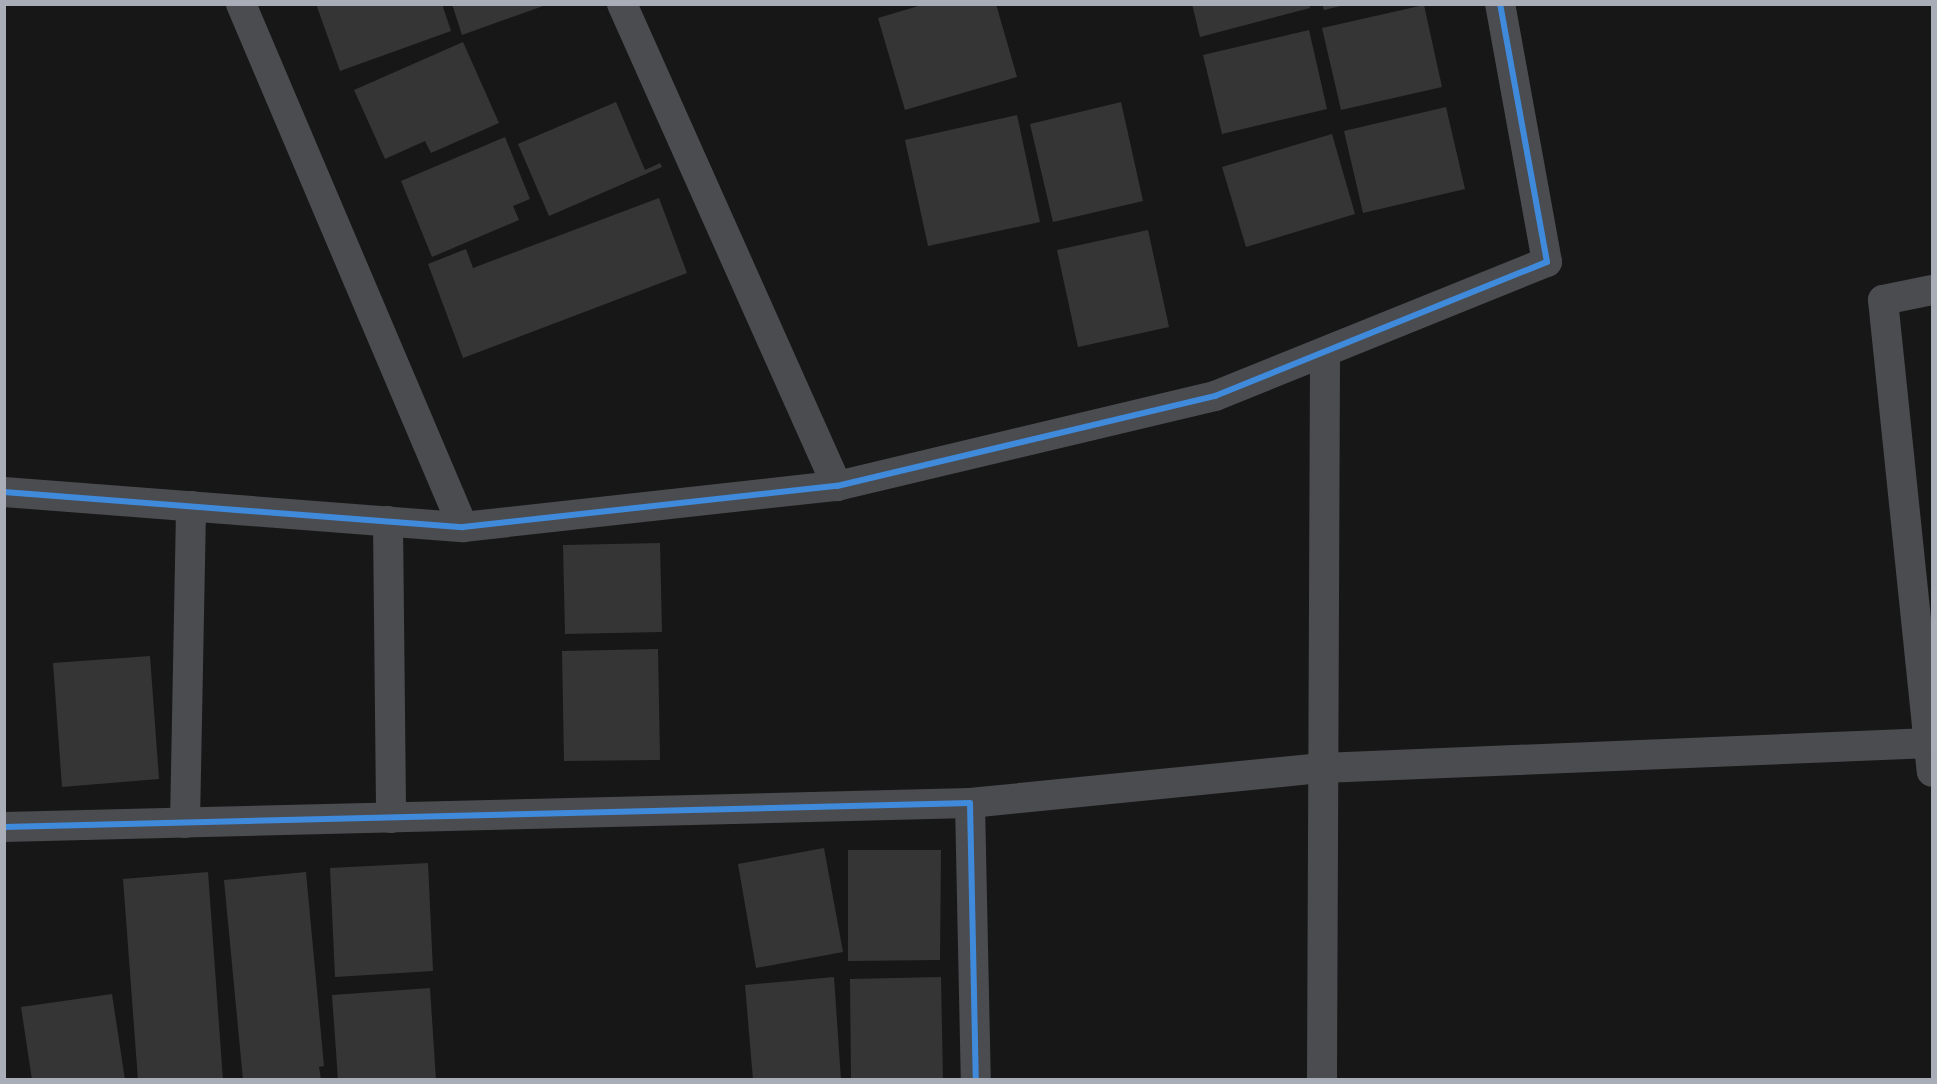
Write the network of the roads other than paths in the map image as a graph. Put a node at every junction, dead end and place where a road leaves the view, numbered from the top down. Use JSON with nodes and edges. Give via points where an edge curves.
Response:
{"nodes":[{"id":1,"x":241,"y":4,"type":"edge"},
{"id":2,"x":622,"y":4,"type":"edge"},
{"id":3,"x":1500,"y":4,"type":"edge"},
{"id":4,"x":1932,"y":290,"type":"edge"},
{"id":5,"x":1325,"y":352,"type":"junction"},
{"id":6,"x":837,"y":486,"type":"junction"},
{"id":7,"x":4,"y":492,"type":"edge"},
{"id":8,"x":191,"y":506,"type":"junction"},
{"id":9,"x":388,"y":521,"type":"junction"},
{"id":10,"x":463,"y":527,"type":"junction"},
{"id":11,"x":1931,"y":757,"type":"edge"},
{"id":12,"x":1322,"y":768,"type":"junction"},
{"id":13,"x":970,"y":803,"type":"junction"},
{"id":14,"x":391,"y":818,"type":"junction"},
{"id":15,"x":185,"y":823,"type":"junction"},
{"id":16,"x":4,"y":828,"type":"edge"},
{"id":17,"x":976,"y":1080,"type":"edge"},
{"id":18,"x":1322,"y":1080,"type":"edge"}],
"edges":[{"from":1,"to":10,"type":"street"},
{"from":2,"to":6,"type":"street"},
{"from":3,"to":5,"type":"street","via":[[1547,262]]},
{"from":4,"to":11,"type":"street","via":[[1883,300]]},
{"from":5,"to":6,"type":"street","via":[[1215,396]]},
{"from":5,"to":12,"type":"street"},
{"from":6,"to":10,"type":"street"},
{"from":7,"to":8,"type":"street"},
{"from":8,"to":9,"type":"street"},
{"from":8,"to":15,"type":"street"},
{"from":9,"to":10,"type":"street"},
{"from":9,"to":14,"type":"street"},
{"from":11,"to":12,"type":"street"},
{"from":12,"to":13,"type":"street"},
{"from":12,"to":18,"type":"street"},
{"from":13,"to":14,"type":"street"},
{"from":13,"to":17,"type":"street"},
{"from":14,"to":15,"type":"street"},
{"from":15,"to":16,"type":"street"}]}
